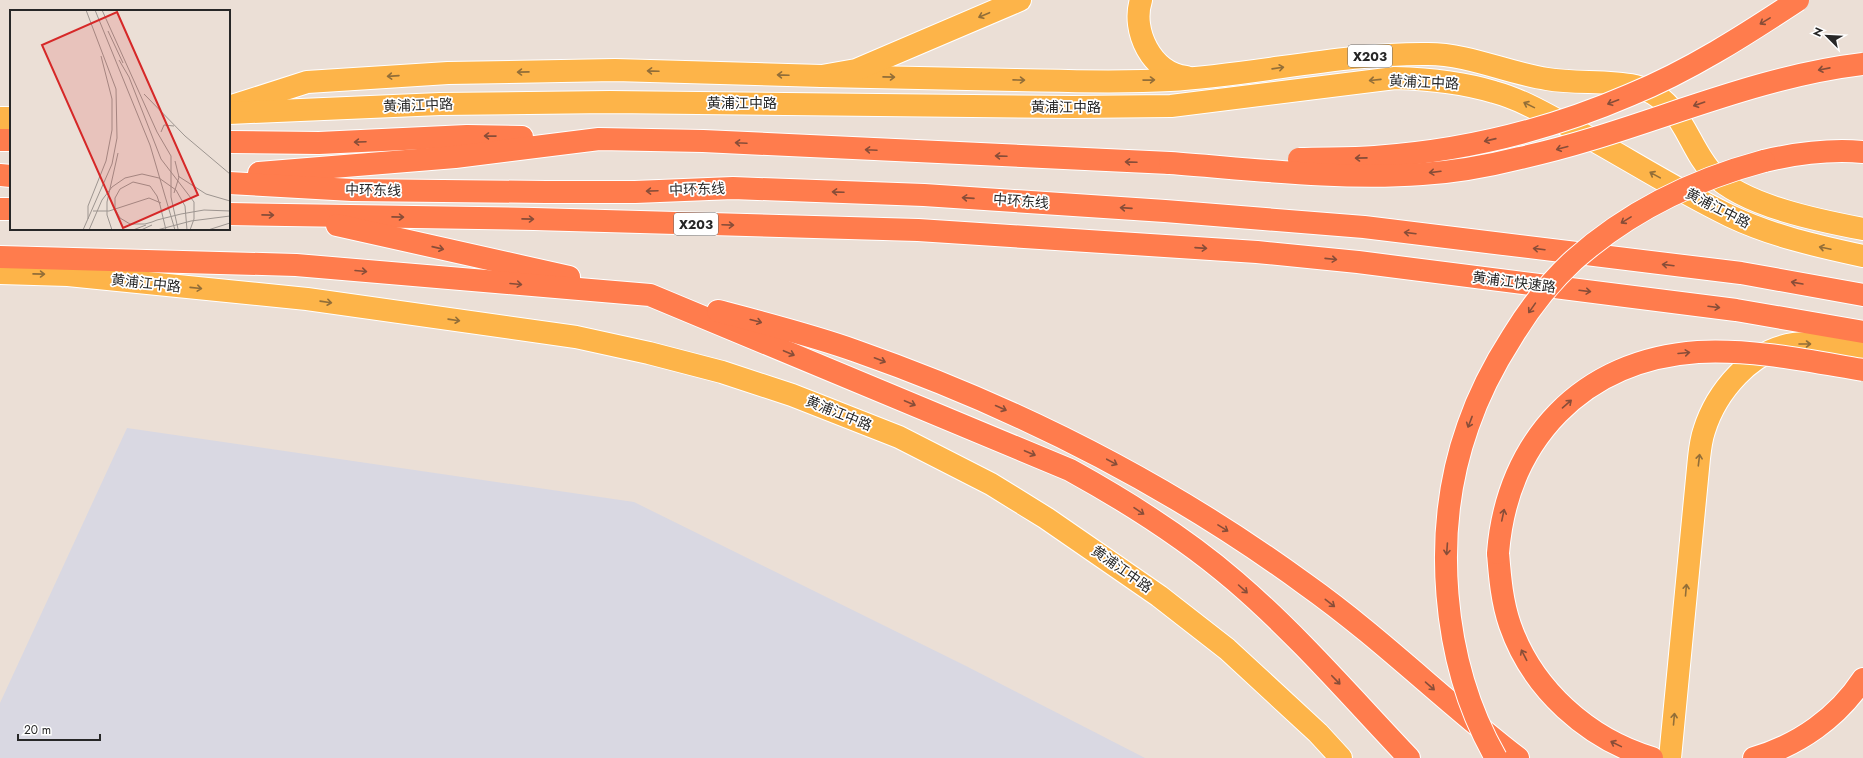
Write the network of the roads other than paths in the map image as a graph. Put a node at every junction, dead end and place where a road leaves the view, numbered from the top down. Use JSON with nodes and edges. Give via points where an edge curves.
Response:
{"nodes":[{"id":1,"x":1020,"y":0,"type":"edge"},
{"id":2,"x":1141,"y":0,"type":"edge"},
{"id":3,"x":1798,"y":0,"type":"edge"},
{"id":4,"x":1863,"y":64,"type":"edge"},
{"id":5,"x":822,"y":76,"type":"junction"},
{"id":6,"x":1193,"y":78,"type":"junction"},
{"id":7,"x":230,"y":107,"type":"edge"},
{"id":8,"x":230,"y":113,"type":"edge"},
{"id":9,"x":599,"y":139,"type":"junction"},
{"id":10,"x":230,"y":142,"type":"edge"},
{"id":11,"x":1863,"y":152,"type":"edge"},
{"id":12,"x":1170,"y":163,"type":"junction"},
{"id":13,"x":0,"y":175,"type":"edge"},
{"id":14,"x":10,"y":176,"type":"edge"},
{"id":15,"x":230,"y":176,"type":"edge"},
{"id":16,"x":230,"y":183,"type":"edge"},
{"id":17,"x":230,"y":214,"type":"edge"},
{"id":18,"x":291,"y":215,"type":"junction"},
{"id":19,"x":1863,"y":229,"type":"edge"},
{"id":20,"x":1162,"y":246,"type":"joint"},
{"id":21,"x":1863,"y":256,"type":"edge"},
{"id":22,"x":0,"y":257,"type":"edge"},
{"id":23,"x":296,"y":266,"type":"junction"},
{"id":24,"x":0,"y":273,"type":"edge"},
{"id":25,"x":68,"y":275,"type":"junction"},
{"id":26,"x":650,"y":295,"type":"junction"},
{"id":27,"x":1863,"y":295,"type":"edge"},
{"id":28,"x":1863,"y":332,"type":"edge"},
{"id":29,"x":1863,"y":352,"type":"edge"},
{"id":30,"x":1863,"y":370,"type":"edge"},
{"id":31,"x":1863,"y":679,"type":"edge"},
{"id":32,"x":1341,"y":758,"type":"edge"},
{"id":33,"x":1408,"y":758,"type":"edge"},
{"id":34,"x":1496,"y":758,"type":"edge"},
{"id":35,"x":1518,"y":758,"type":"edge"},
{"id":36,"x":1652,"y":758,"type":"edge"},
{"id":37,"x":1670,"y":758,"type":"edge"},
{"id":38,"x":1754,"y":758,"type":"edge"}],
"edges":[{"from":1,"to":5,"type":"main road","one_way":true,"via":[[856,70]]},
{"from":2,"to":6,"type":"main road","via":[[1139,24],[1148,52],[1170,72]]},
{"from":3,"to":12,"type":"highway","one_way":true,"bridge":true,"via":[[1697,62],[1630,95],[1566,120],[1514,135],[1469,145],[1374,158]]},
{"from":4,"to":12,"type":"highway","one_way":true,"bridge":true,"via":[[1798,74],[1568,146],[1474,168],[1421,174],[1312,174]]},
{"from":5,"to":6,"type":"main road","name":"黄浦江中路","number":"X203","one_way":true,"via":[[1078,81]]},
{"from":5,"to":7,"type":"main road","one_way":true,"via":[[615,70],[448,73],[307,82]]},
{"from":6,"to":19,"type":"main road","name":"黄浦江中路","number":"X203","one_way":true,"via":[[1384,54],[1430,54],[1465,58],[1519,74],[1547,79],[1638,87],[1655,95],[1669,107],[1715,176],[1728,185],[1780,208]]},
{"from":21,"to":8,"type":"main road","name":"黄浦江中路","one_way":true,"via":[[1810,244],[1755,227],[1527,104],[1495,92],[1458,83],[1430,80],[1395,78],[1171,106],[994,107],[610,102],[440,104]]},
{"from":9,"to":10,"type":"highway","one_way":true,"via":[[467,136],[319,143]]},
{"from":12,"to":9,"type":"highway","one_way":true,"via":[[703,141]]},
{"from":9,"to":15,"type":"highway","via":[[455,157]]},
{"from":11,"to":34,"type":"highway","one_way":true,"bridge":true,"via":[[1822,151],[1792,155],[1718,175],[1667,196],[1619,224],[1573,262],[1536,302],[1501,354],[1478,400],[1459,457],[1450,506],[1446,561],[1449,610],[1460,670],[1471,704]]},
{"from":13,"to":14,"type":"highway"},
{"from":27,"to":16,"type":"highway","name":"中环东线","one_way":true,"via":[[1741,274],[1364,227],[1165,211],[924,195],[732,188],[546,192],[352,190]]},
{"from":17,"to":18,"type":"highway","name":"中环东线","number":"X203","one_way":true},
{"from":18,"to":20,"type":"highway","name":"中环东线","number":"X203","one_way":true,"via":[[918,230]]},
{"from":18,"to":26,"type":"highway","one_way":true},
{"from":20,"to":28,"type":"highway","name":"黄浦江快速路","number":"X203","one_way":true,"via":[[1257,252],[1374,264],[1736,310]]},
{"from":22,"to":23,"type":"highway"},
{"from":23,"to":25,"type":"main road"},
{"from":23,"to":26,"type":"highway","one_way":true},
{"from":24,"to":25,"type":"main road","name":"黄浦江中路","one_way":true},
{"from":25,"to":32,"type":"main road","name":"黄浦江中路","one_way":true,"via":[[307,299],[576,337],[714,370],[792,395],[899,437],[991,484],[1046,518],[1159,596],[1227,648],[1318,733]]},
{"from":26,"to":33,"type":"highway","one_way":true,"via":[[1070,470],[1114,494],[1190,546],[1234,581],[1338,681]]},
{"from":26,"to":35,"type":"highway","one_way":true,"bridge":true,"via":[[796,332],[856,351],[939,382],[1077,443],[1124,468],[1240,538],[1306,584],[1368,632],[1472,722]]},
{"from":37,"to":29,"type":"main road","one_way":true,"via":[[1699,458],[1709,418],[1732,381],[1753,362],[1775,349],[1794,344],[1812,344]]},
{"from":36,"to":30,"type":"highway","one_way":true,"bridge":true,"via":[[1613,742],[1578,720],[1549,691],[1518,643],[1505,608],[1498,554],[1507,499],[1521,465],[1540,433],[1565,406],[1595,383],[1645,360],[1681,353],[1724,352],[1761,354]]},
{"from":31,"to":38,"type":"highway","via":[[1845,702],[1816,728],[1783,748]]}]}
